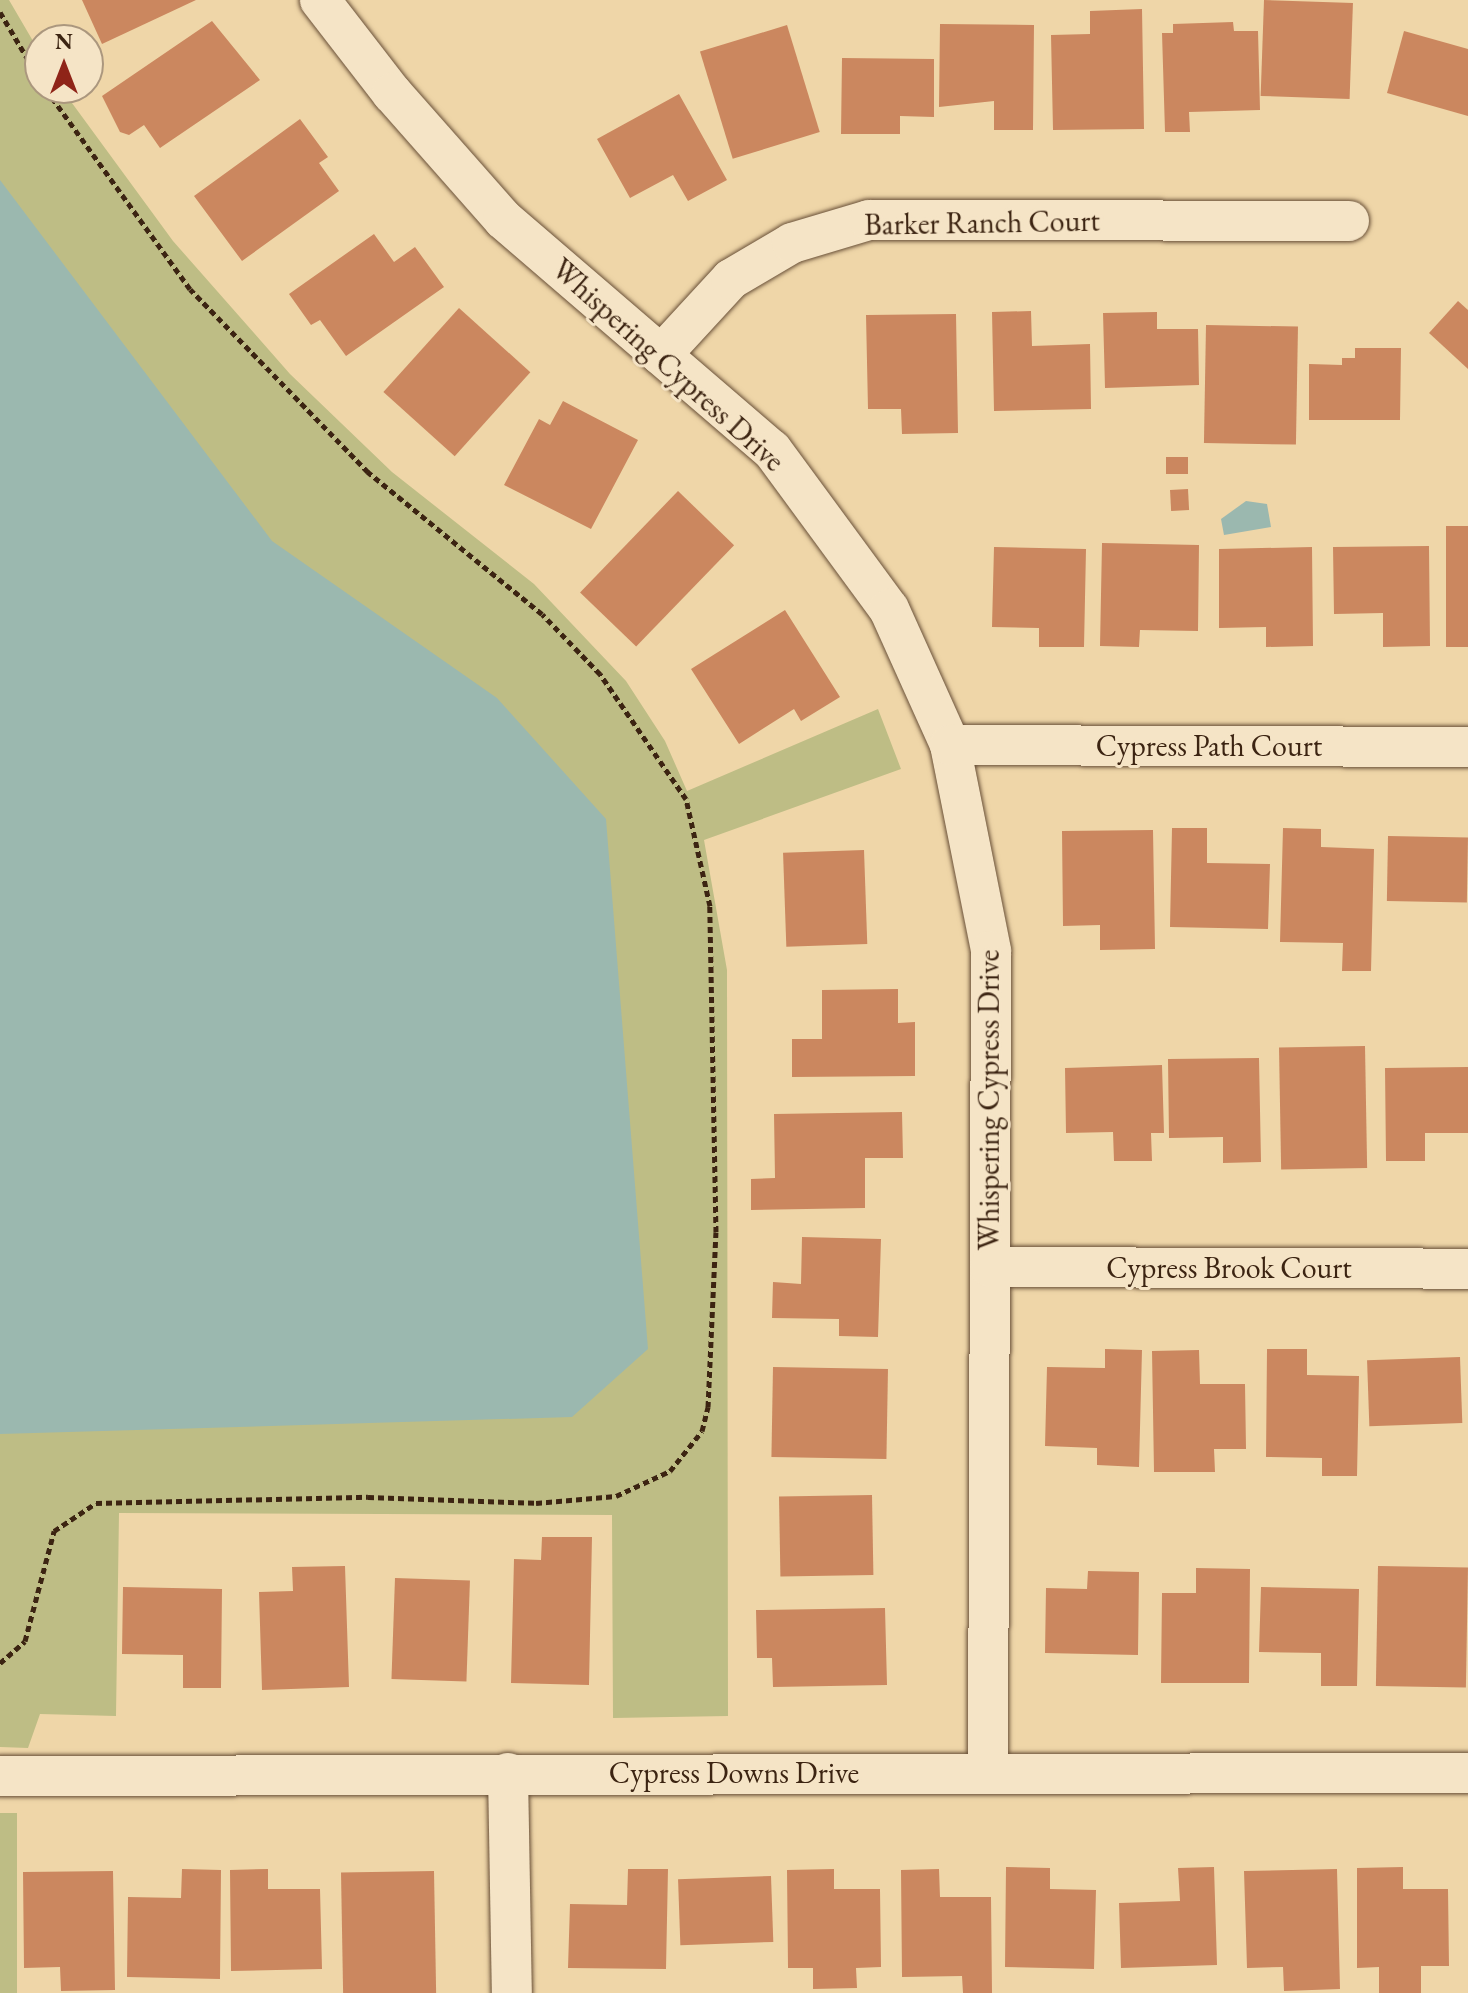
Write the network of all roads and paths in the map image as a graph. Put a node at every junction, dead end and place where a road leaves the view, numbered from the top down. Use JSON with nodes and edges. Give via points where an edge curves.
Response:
{"nodes":[{"id":1,"x":320,"y":0,"type":"edge"},
{"id":2,"x":0,"y":12,"type":"edge"},
{"id":3,"x":24,"y":53,"type":"edge"},
{"id":4,"x":57,"y":104,"type":"edge"},
{"id":5,"x":1349,"y":221,"type":"dead end"},
{"id":6,"x":661,"y":355,"type":"junction"},
{"id":7,"x":950,"y":745,"type":"junction"},
{"id":8,"x":1468,"y":747,"type":"edge"},
{"id":9,"x":990,"y":1267,"type":"junction"},
{"id":10,"x":1468,"y":1269,"type":"edge"},
{"id":11,"x":0,"y":1663,"type":"edge"},
{"id":12,"x":508,"y":1773,"type":"junction"},
{"id":13,"x":1468,"y":1773,"type":"edge"},
{"id":14,"x":988,"y":1774,"type":"junction"},
{"id":15,"x":0,"y":1776,"type":"edge"},
{"id":16,"x":512,"y":1993,"type":"edge"}],
"edges":[{"from":1,"to":6,"type":"street","name":"Whispering Cypress Drive","via":[[392,93],[503,219]]},
{"from":2,"to":3,"type":"path"},
{"from":4,"to":11,"type":"path","via":[[190,289],[368,472],[542,614],[591,664],[686,799],[698,833],[710,906],[717,1070],[711,1372],[702,1431],[670,1471],[642,1488],[536,1503],[368,1497],[96,1503],[54,1531],[25,1641]]},
{"from":5,"to":6,"type":"street","name":"Barker Ranch Court","via":[[869,220],[792,243],[731,279]]},
{"from":6,"to":7,"type":"street","name":"Whispering Cypress Drive","via":[[772,450],[889,609]]},
{"from":7,"to":8,"type":"street","name":"Cypress Path Court"},
{"from":7,"to":9,"type":"street","name":"Whispering Cypress Drive","via":[[991,951]]},
{"from":9,"to":10,"type":"street","name":"Cypress Brook Court"},
{"from":9,"to":14,"type":"street","name":"Whispering Cypress Drive"},
{"from":12,"to":14,"type":"street","name":"Cypress Downs Drive"},
{"from":12,"to":15,"type":"street","name":"Cypress Downs Drive"},
{"from":12,"to":16,"type":"street"},
{"from":13,"to":14,"type":"street","name":"Cypress Downs Drive"}]}
